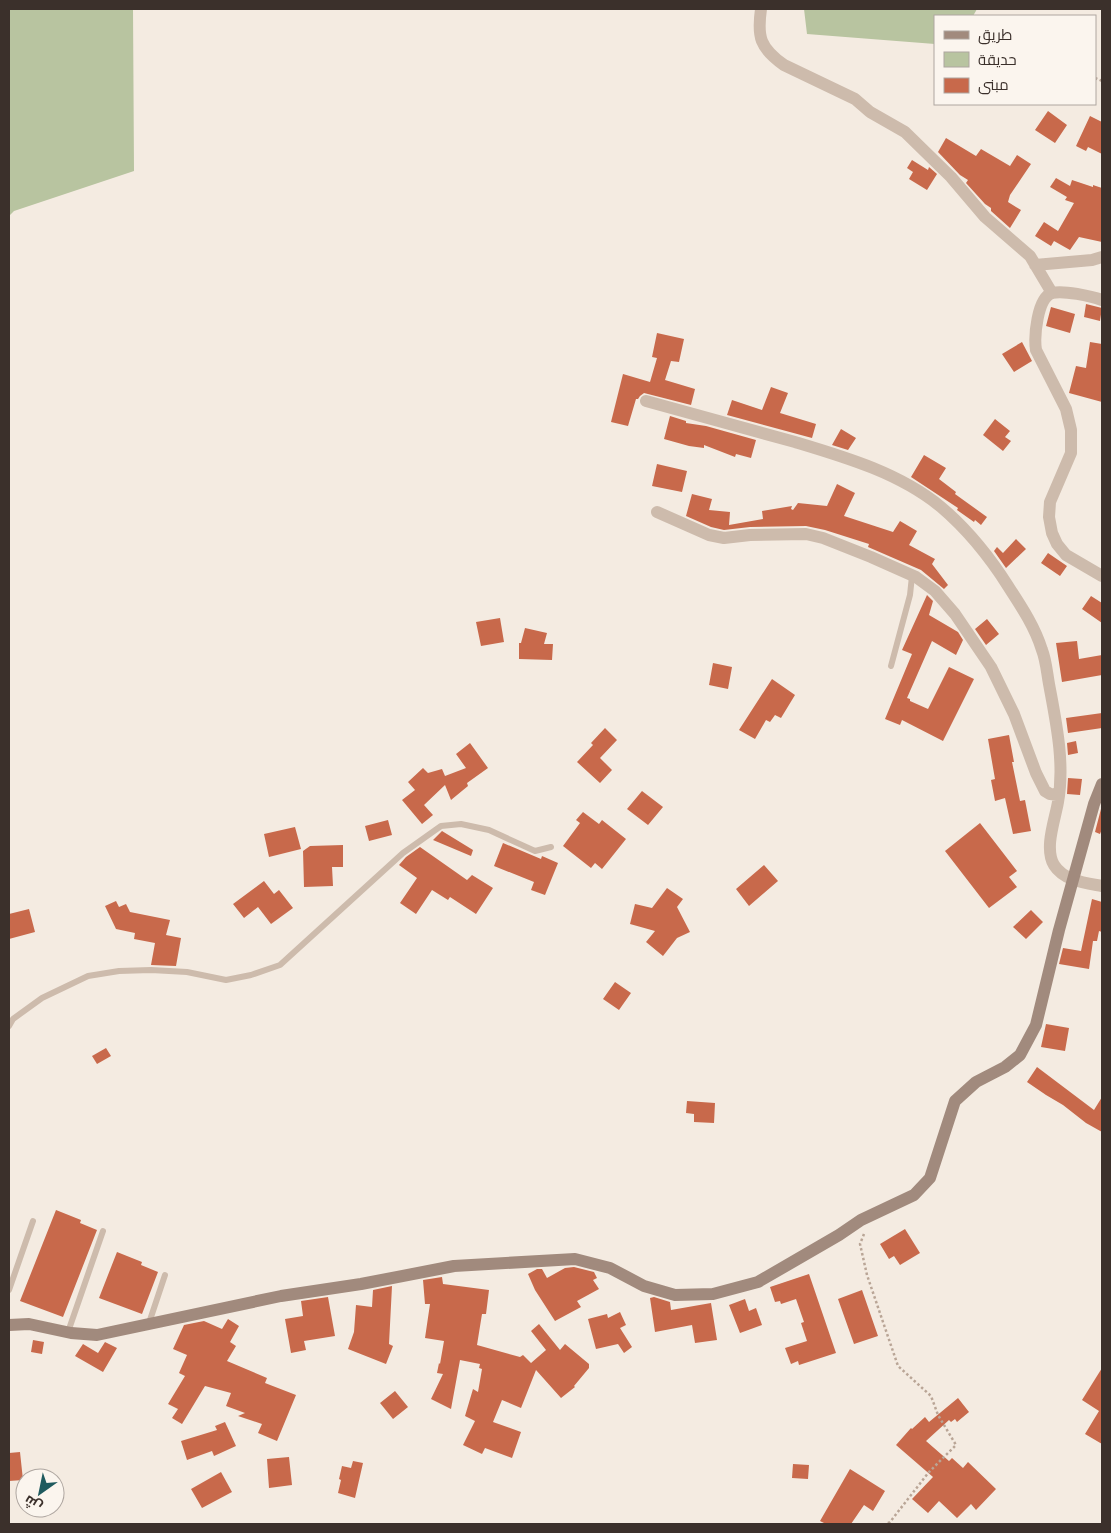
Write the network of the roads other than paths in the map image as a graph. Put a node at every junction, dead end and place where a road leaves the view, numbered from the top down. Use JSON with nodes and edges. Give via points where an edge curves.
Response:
{"nodes":[{"id":1,"x":761,"y":9,"type":"edge"},
{"id":2,"x":1102,"y":257,"type":"edge"},
{"id":3,"x":1035,"y":265,"type":"junction"},
{"id":4,"x":1052,"y":293,"type":"junction"},
{"id":5,"x":1102,"y":300,"type":"edge"},
{"id":6,"x":646,"y":402,"type":"dead end"},
{"id":7,"x":657,"y":512,"type":"dead end"},
{"id":8,"x":912,"y":576,"type":"junction"},
{"id":9,"x":1102,"y":576,"type":"edge"},
{"id":10,"x":891,"y":666,"type":"dead end"},
{"id":11,"x":1102,"y":784,"type":"edge"},
{"id":12,"x":1059,"y":795,"type":"junction"},
{"id":13,"x":550,"y":847,"type":"dead end"},
{"id":14,"x":1073,"y":880,"type":"junction"},
{"id":15,"x":1102,"y":886,"type":"edge"},
{"id":16,"x":9,"y":1026,"type":"edge"},
{"id":17,"x":33,"y":1222,"type":"dead end"},
{"id":18,"x":104,"y":1231,"type":"dead end"},
{"id":19,"x":165,"y":1275,"type":"dead end"},
{"id":20,"x":9,"y":1290,"type":"edge"},
{"id":21,"x":149,"y":1324,"type":"junction"},
{"id":22,"x":9,"y":1326,"type":"edge"},
{"id":23,"x":68,"y":1332,"type":"junction"}],
"edges":[{"from":1,"to":3,"type":"street","via":[[759,36],[773,58],[856,99],[870,112],[905,132],[951,177],[985,217],[1030,256]]},
{"from":2,"to":3,"type":"street"},
{"from":3,"to":4,"type":"street"},
{"from":4,"to":5,"type":"street"},
{"from":4,"to":9,"type":"street","via":[[1044,299],[1038,319],[1036,350],[1066,410],[1071,430],[1071,452],[1050,502],[1049,517],[1057,544],[1066,554]]},
{"from":6,"to":12,"type":"street","via":[[856,462],[916,489],[967,530],[1025,612],[1042,650],[1061,765]]},
{"from":7,"to":8,"type":"street","via":[[709,535],[724,538],[806,534],[823,538]]},
{"from":8,"to":10,"type":"lane"},
{"from":8,"to":12,"type":"street","via":[[935,591],[955,614],[991,668],[1014,714],[1045,792]]},
{"from":11,"to":14,"type":"street"},
{"from":12,"to":14,"type":"street","via":[[1050,852],[1055,866]]},
{"from":13,"to":16,"type":"lane","via":[[535,851],[490,830],[461,824],[441,826],[403,853],[280,965],[226,980],[187,972],[151,970],[88,976],[42,998],[13,1019]]},
{"from":14,"to":15,"type":"street"},
{"from":14,"to":21,"type":"street","via":[[1036,1024],[1020,1055],[976,1082],[955,1101],[930,1178],[914,1195],[870,1216],[758,1282],[713,1294],[675,1295],[644,1286],[610,1268],[575,1259],[538,1260],[454,1266],[281,1296]]},
{"from":17,"to":20,"type":"lane"},
{"from":18,"to":23,"type":"lane"},
{"from":19,"to":21,"type":"lane"},
{"from":21,"to":23,"type":"street","via":[[97,1335]]},
{"from":22,"to":23,"type":"street","via":[[28,1324]]}]}
